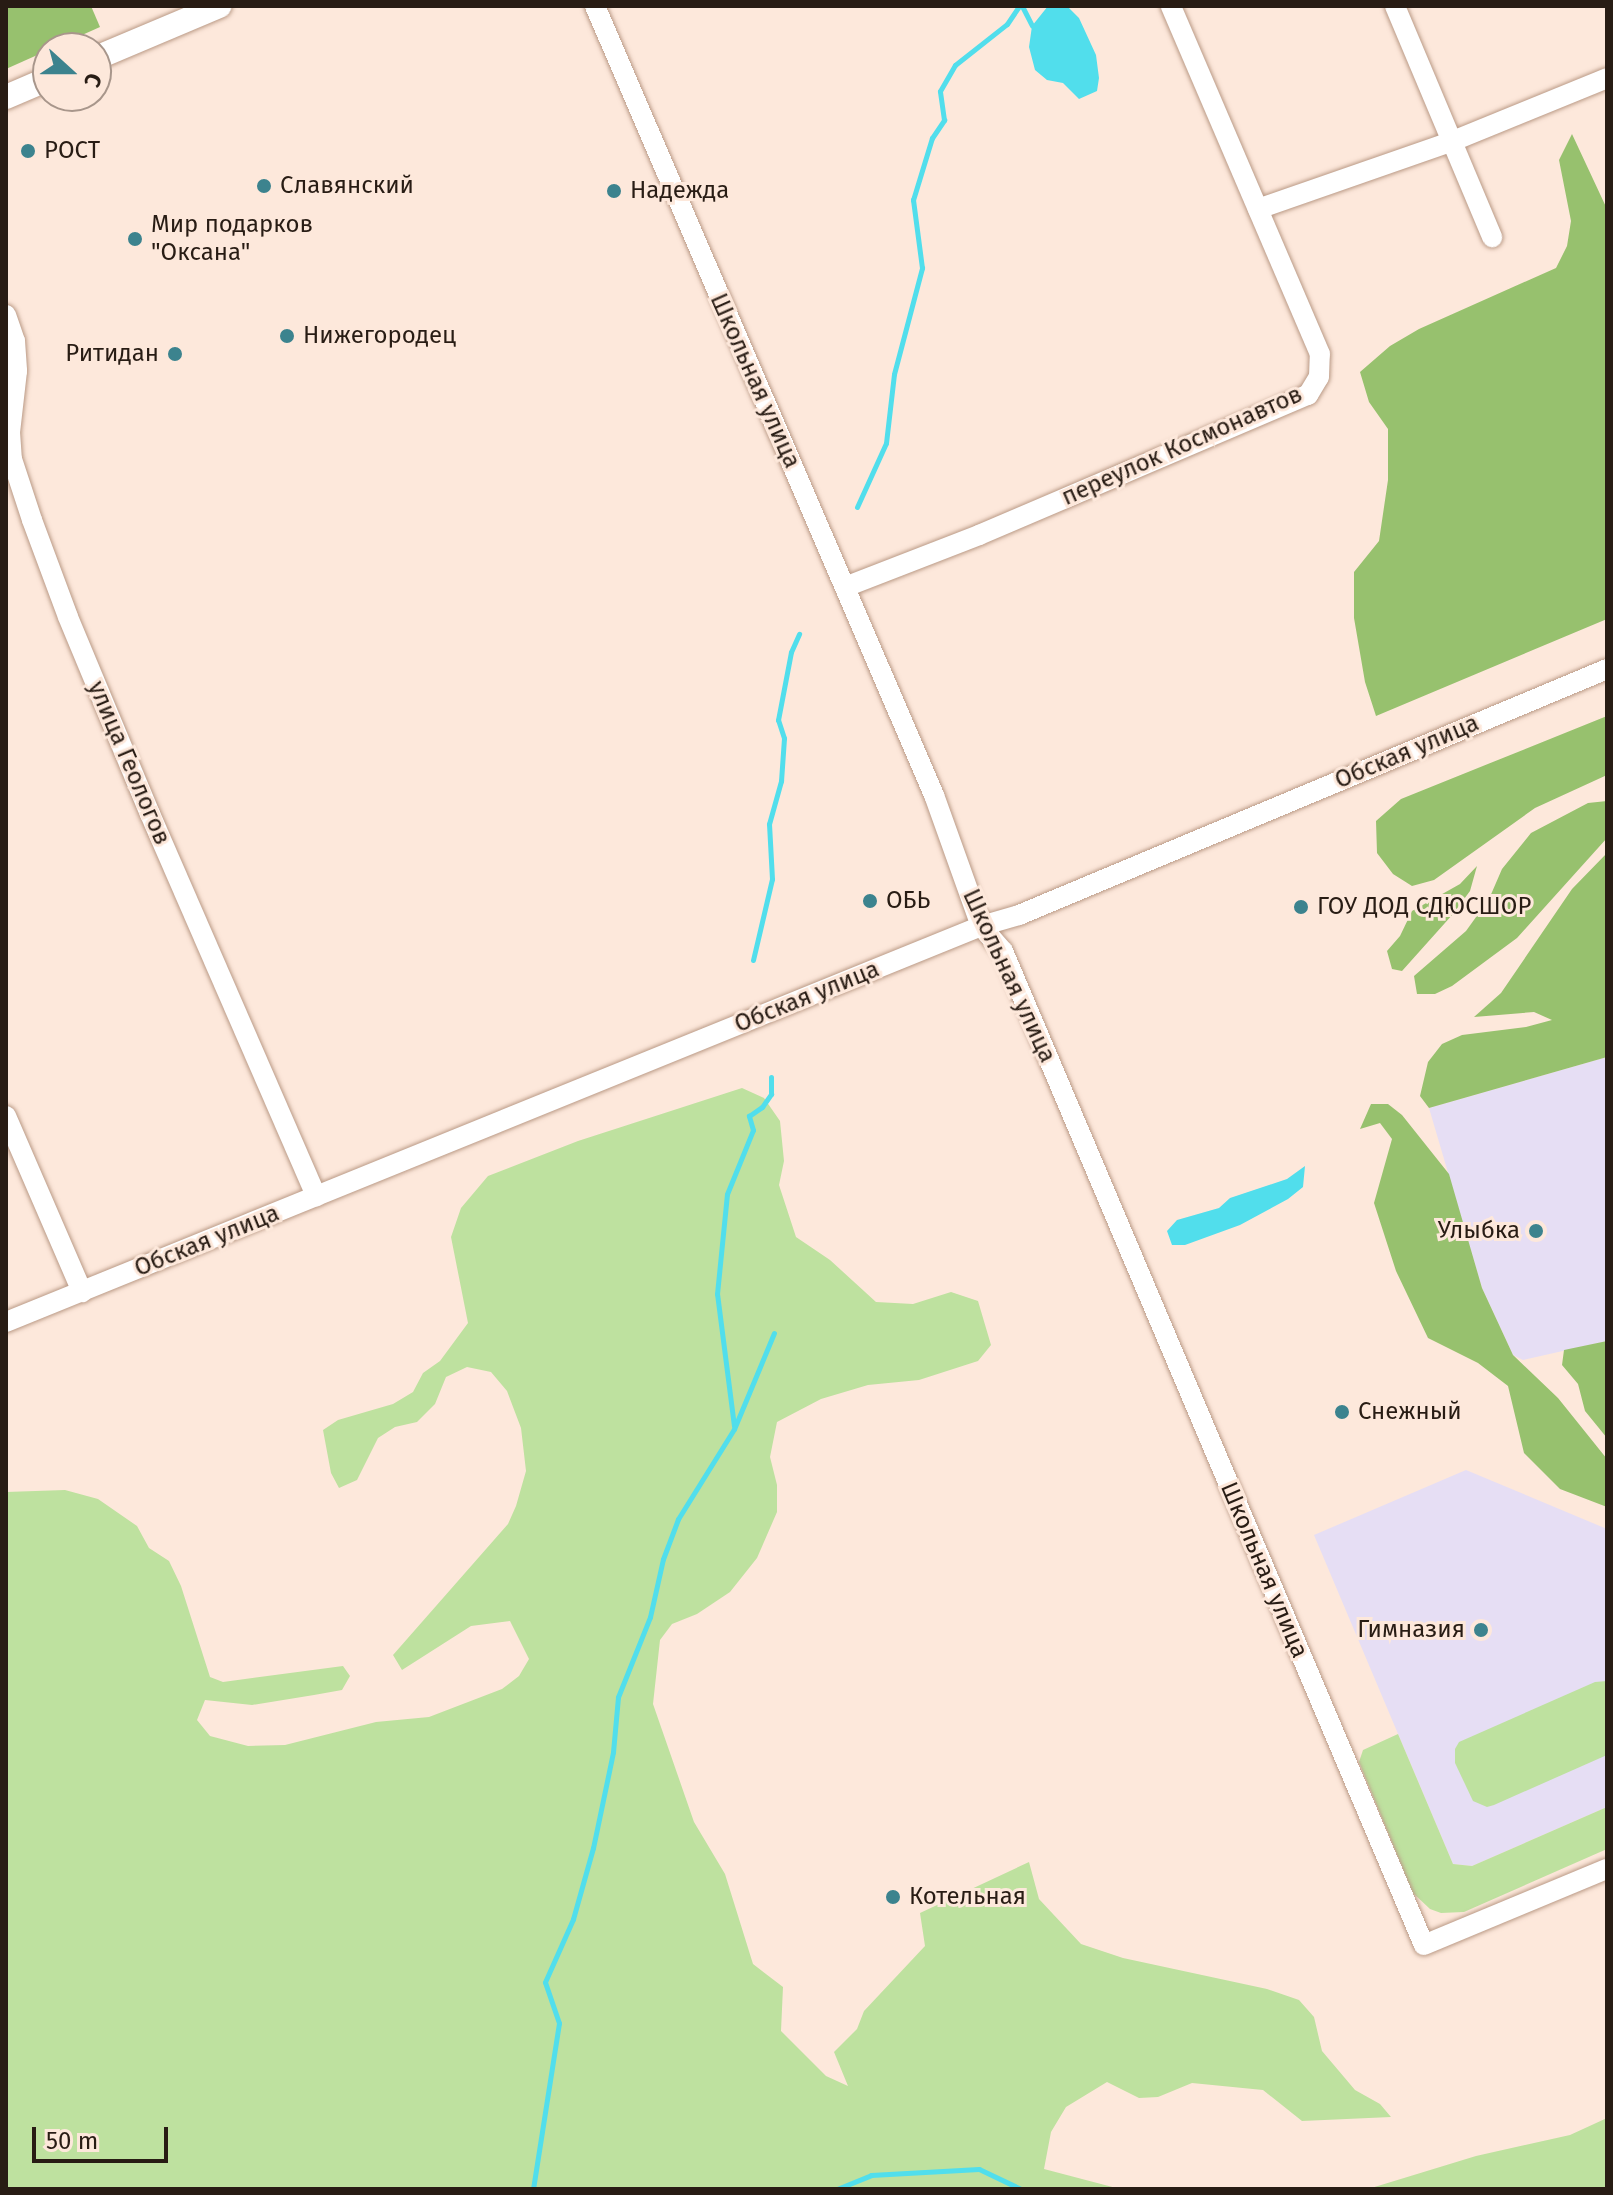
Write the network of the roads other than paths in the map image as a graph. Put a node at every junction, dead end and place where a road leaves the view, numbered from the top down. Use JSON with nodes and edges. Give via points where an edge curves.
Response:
{"nodes":[{"id":1,"x":219,"y":6,"type":"edge"},
{"id":2,"x":595,"y":6,"type":"edge"},
{"id":3,"x":1171,"y":6,"type":"edge"},
{"id":4,"x":1395,"y":6,"type":"edge"},
{"id":5,"x":112,"y":51,"type":"edge"},
{"id":6,"x":1607,"y":78,"type":"edge"},
{"id":7,"x":32,"y":86,"type":"edge"},
{"id":8,"x":6,"y":97,"type":"edge"},
{"id":9,"x":1453,"y":141,"type":"junction"},
{"id":10,"x":1258,"y":209,"type":"junction"},
{"id":11,"x":1492,"y":237,"type":"dead end"},
{"id":12,"x":6,"y":315,"type":"edge"},
{"id":13,"x":845,"y":587,"type":"junction"},
{"id":14,"x":1607,"y":669,"type":"edge"},
{"id":15,"x":981,"y":926,"type":"junction"},
{"id":16,"x":6,"y":1116,"type":"edge"},
{"id":17,"x":316,"y":1196,"type":"junction"},
{"id":18,"x":82,"y":1292,"type":"junction"},
{"id":19,"x":6,"y":1322,"type":"edge"},
{"id":20,"x":1607,"y":1869,"type":"edge"}],
"edges":[{"from":1,"to":5,"type":"main road"},
{"from":2,"to":13,"type":"street","name":"Школьная улица"},
{"from":3,"to":10,"type":"street","name":"переулок Космонавтов"},
{"from":4,"to":9,"type":"street"},
{"from":6,"to":9,"type":"street"},
{"from":7,"to":8,"type":"main road"},
{"from":9,"to":10,"type":"street"},
{"from":9,"to":11,"type":"street"},
{"from":10,"to":13,"type":"street","name":"переулок Космонавтов","via":[[1320,354],[1319,377],[1308,395]]},
{"from":12,"to":17,"type":"street","name":"улица Геологов","via":[[17,371],[10,421],[12,459],[32,520],[150,814]]},
{"from":13,"to":15,"type":"street","name":"Школьная улица","via":[[934,795]]},
{"from":14,"to":15,"type":"street","name":"Обская улица","via":[[1150,862]]},
{"from":15,"to":17,"type":"street","name":"Обская улица"},
{"from":15,"to":20,"type":"street","name":"Школьная улица","via":[[1003,951],[1424,1945]]},
{"from":16,"to":18,"type":"street"},
{"from":17,"to":18,"type":"street","name":"Обская улица"},
{"from":18,"to":19,"type":"street","name":"Обская улица"}]}
